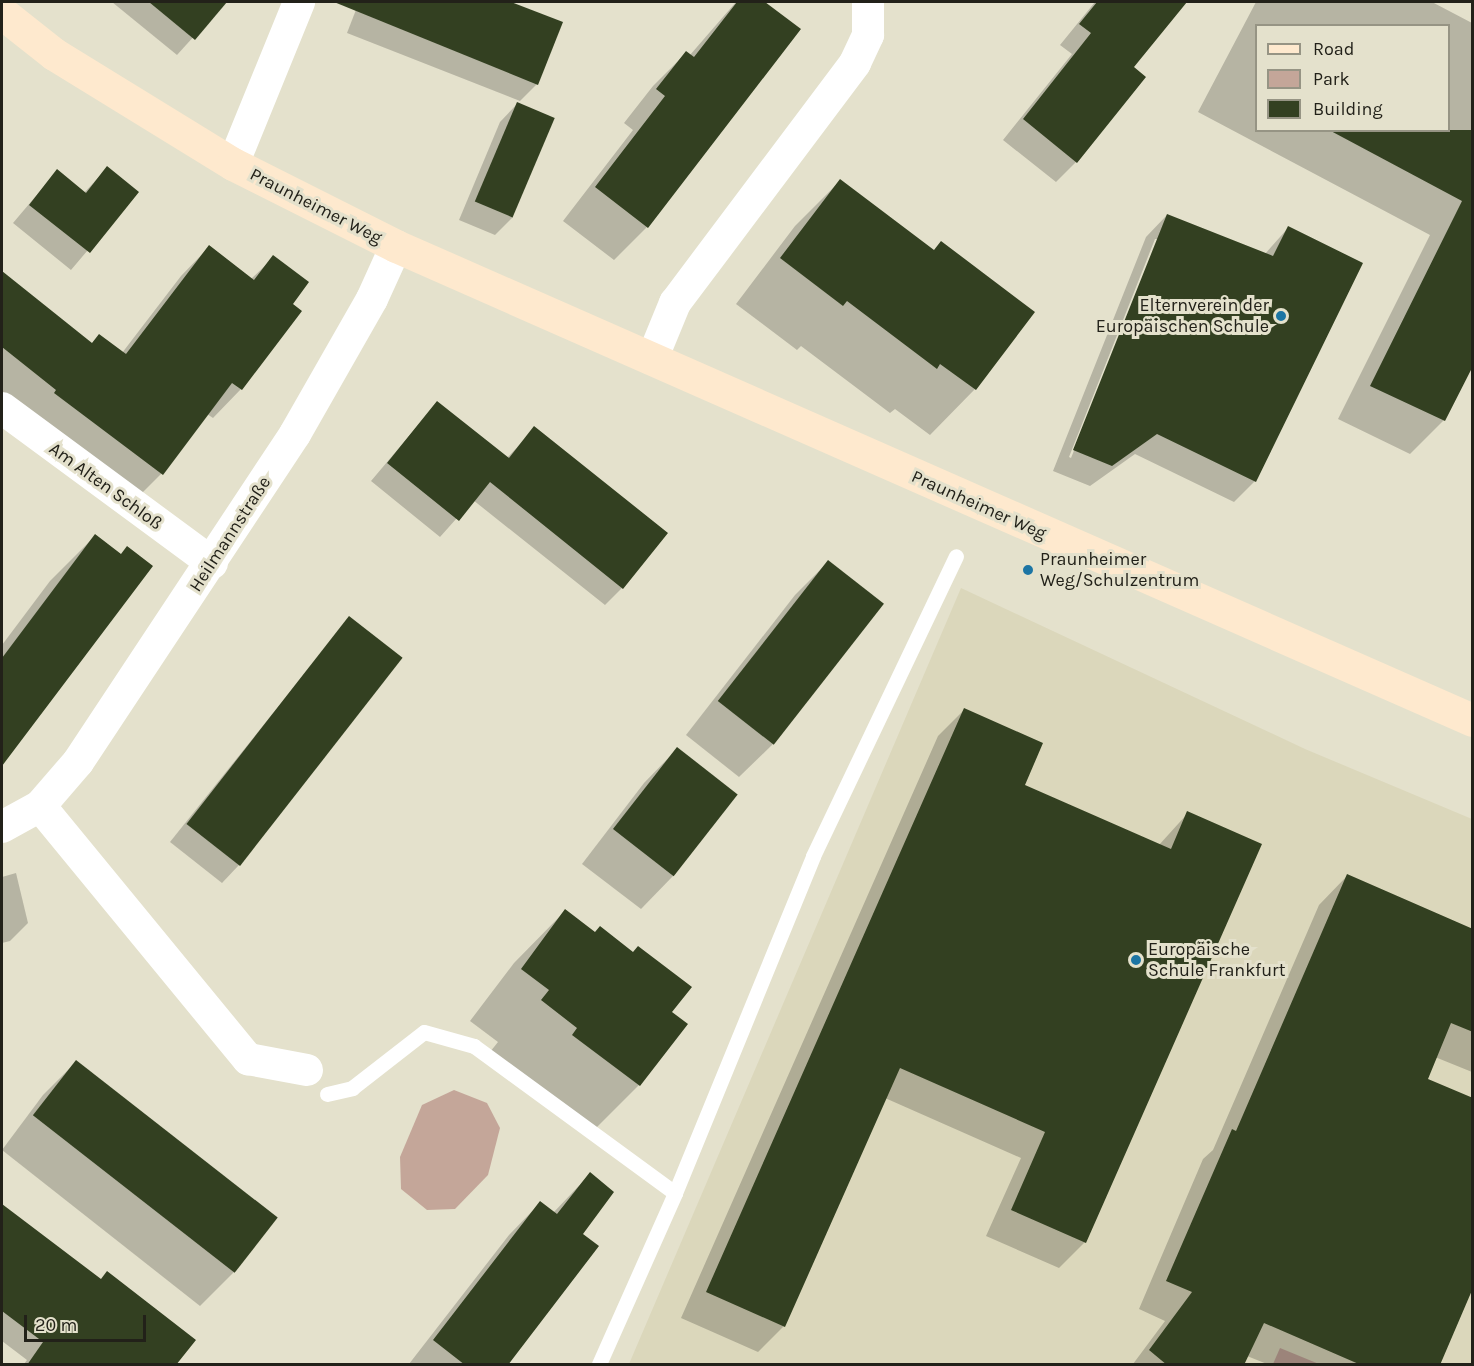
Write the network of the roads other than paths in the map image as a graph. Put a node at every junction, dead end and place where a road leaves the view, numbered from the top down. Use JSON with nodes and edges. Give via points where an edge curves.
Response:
{"nodes":[{"id":1,"x":299,"y":2,"type":"edge"},
{"id":2,"x":868,"y":2,"type":"edge"},
{"id":3,"x":2,"y":13,"type":"edge"},
{"id":4,"x":233,"y":164,"type":"junction"},
{"id":5,"x":396,"y":246,"type":"junction"},
{"id":6,"x":652,"y":359,"type":"junction"},
{"id":7,"x":2,"y":408,"type":"edge"},
{"id":8,"x":956,"y":556,"type":"dead end"},
{"id":9,"x":212,"y":563,"type":"junction"},
{"id":10,"x":1473,"y":720,"type":"edge"},
{"id":11,"x":40,"y":806,"type":"junction"},
{"id":12,"x":2,"y":827,"type":"edge"},
{"id":13,"x":307,"y":1070,"type":"dead end"},
{"id":14,"x":327,"y":1094,"type":"dead end"},
{"id":15,"x":675,"y":1193,"type":"junction"},
{"id":16,"x":599,"y":1365,"type":"edge"}],
"edges":[{"from":1,"to":4,"type":"street"},
{"from":2,"to":6,"type":"street","via":[[868,35],[855,63],[675,303]]},
{"from":3,"to":4,"type":"main road","name":"Praunheimer Weg","via":[[83,73]]},
{"from":4,"to":5,"type":"main road","name":"Praunheimer Weg"},
{"from":5,"to":6,"type":"main road","name":"Praunheimer Weg"},
{"from":5,"to":9,"type":"street","name":"Heilmannstraße","via":[[372,299],[296,434]]},
{"from":6,"to":10,"type":"main road","name":"Praunheimer Weg"},
{"from":7,"to":9,"type":"street","name":"Am Alten Schloß"},
{"from":8,"to":15,"type":"lane","via":[[809,866]]},
{"from":9,"to":11,"type":"street","name":"Heilmannstraße","via":[[78,762]]},
{"from":11,"to":12,"type":"street","name":"Heilmannstraße"},
{"from":11,"to":13,"type":"street","via":[[248,1059]]},
{"from":14,"to":15,"type":"lane","via":[[352,1088],[424,1032],[454,1040],[474,1046]]},
{"from":15,"to":16,"type":"lane"}]}
